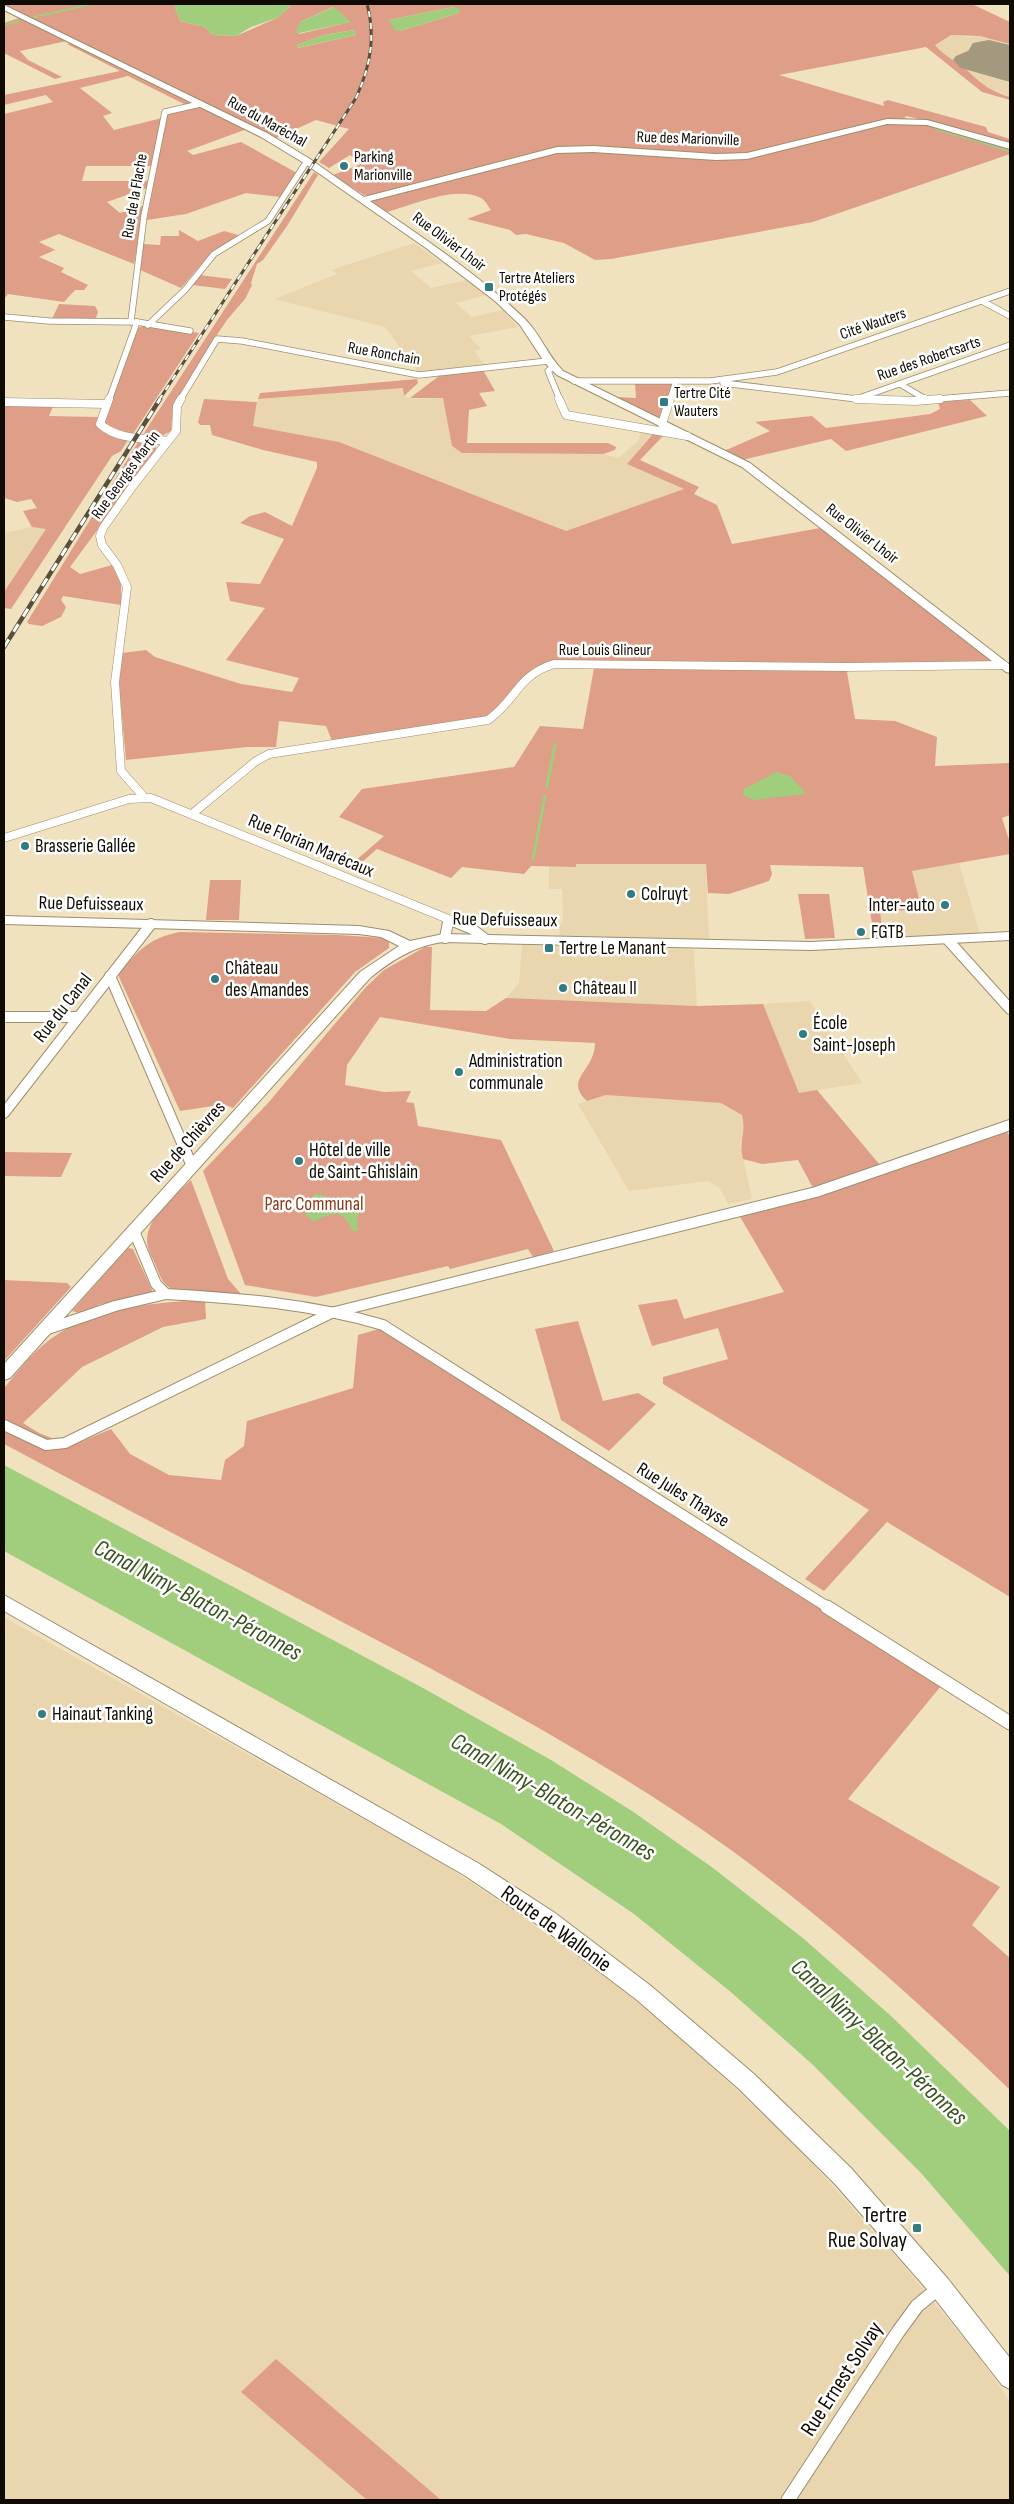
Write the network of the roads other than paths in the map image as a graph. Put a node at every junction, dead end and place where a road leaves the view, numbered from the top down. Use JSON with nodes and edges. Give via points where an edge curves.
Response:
{"nodes":[{"id":1,"x":4,"y":7,"type":"edge"},
{"id":2,"x":200,"y":104,"type":"junction"},
{"id":3,"x":1010,"y":146,"type":"edge"},
{"id":4,"x":307,"y":161,"type":"junction"},
{"id":5,"x":363,"y":200,"type":"junction"},
{"id":6,"x":1010,"y":292,"type":"edge"},
{"id":7,"x":982,"y":301,"type":"junction"},
{"id":8,"x":1010,"y":316,"type":"edge"},
{"id":9,"x":4,"y":317,"type":"edge"},
{"id":10,"x":134,"y":322,"type":"junction"},
{"id":11,"x":148,"y":325,"type":"junction"},
{"id":12,"x":190,"y":331,"type":"dead end"},
{"id":13,"x":217,"y":339,"type":"joint"},
{"id":14,"x":1010,"y":345,"type":"edge"},
{"id":15,"x":551,"y":364,"type":"junction"},
{"id":16,"x":772,"y":373,"type":"junction"},
{"id":17,"x":574,"y":381,"type":"junction"},
{"id":18,"x":676,"y":381,"type":"junction"},
{"id":19,"x":710,"y":381,"type":"junction"},
{"id":20,"x":900,"y":384,"type":"junction"},
{"id":21,"x":774,"y":390,"type":"junction"},
{"id":22,"x":1010,"y":393,"type":"edge"},
{"id":23,"x":857,"y":399,"type":"junction"},
{"id":24,"x":928,"y":400,"type":"junction"},
{"id":25,"x":4,"y":402,"type":"edge"},
{"id":26,"x":107,"y":404,"type":"junction"},
{"id":27,"x":662,"y":424,"type":"junction"},
{"id":28,"x":687,"y":436,"type":"junction"},
{"id":29,"x":168,"y":441,"type":"junction"},
{"id":30,"x":1007,"y":667,"type":"edge"},
{"id":31,"x":127,"y":780,"type":"joint"},
{"id":32,"x":144,"y":797,"type":"junction"},
{"id":33,"x":192,"y":814,"type":"junction"},
{"id":34,"x":4,"y":838,"type":"edge"},
{"id":35,"x":4,"y":920,"type":"edge"},
{"id":36,"x":448,"y":920,"type":"junction"},
{"id":37,"x":151,"y":924,"type":"junction"},
{"id":38,"x":386,"y":933,"type":"junction"},
{"id":39,"x":1010,"y":936,"type":"edge"},
{"id":40,"x":444,"y":938,"type":"junction"},
{"id":41,"x":485,"y":939,"type":"junction"},
{"id":42,"x":948,"y":940,"type":"junction"},
{"id":43,"x":409,"y":946,"type":"junction"},
{"id":44,"x":110,"y":976,"type":"junction"},
{"id":45,"x":1010,"y":1010,"type":"edge"},
{"id":46,"x":4,"y":1017,"type":"edge"},
{"id":47,"x":78,"y":1017,"type":"junction"},
{"id":48,"x":4,"y":1113,"type":"edge"},
{"id":49,"x":1010,"y":1126,"type":"edge"},
{"id":50,"x":192,"y":1166,"type":"junction"},
{"id":51,"x":134,"y":1231,"type":"junction"},
{"id":52,"x":166,"y":1294,"type":"junction"},
{"id":53,"x":331,"y":1313,"type":"junction"},
{"id":54,"x":44,"y":1330,"type":"junction"},
{"id":55,"x":4,"y":1374,"type":"edge"},
{"id":56,"x":4,"y":1425,"type":"edge"},
{"id":57,"x":4,"y":1602,"type":"edge"},
{"id":58,"x":1010,"y":1723,"type":"edge"},
{"id":59,"x":940,"y":2287,"type":"junction"},
{"id":60,"x":1010,"y":2377,"type":"edge"},
{"id":61,"x":788,"y":2500,"type":"edge"}],
"edges":[{"from":1,"to":2,"type":"street","name":"Rue du Maréchal"},
{"from":2,"to":4,"type":"street","name":"Rue du Maréchal","via":[[264,135]]},
{"from":2,"to":10,"type":"street","name":"Rue de la Flache","via":[[165,112],[134,280]]},
{"from":3,"to":5,"type":"street","name":"Rue des Marionville","via":[[927,123],[887,121],[748,156],[557,150]]},
{"from":4,"to":5,"type":"street","name":"Rue Olivier Lhoir"},
{"from":4,"to":11,"type":"street","name":"Rue du Maréchal","via":[[268,221],[214,254],[185,290]]},
{"from":5,"to":15,"type":"street","name":"Rue Olivier Lhoir","via":[[429,246],[516,314]]},
{"from":6,"to":7,"type":"street","name":"Cité Wauters"},
{"from":7,"to":8,"type":"street"},
{"from":7,"to":16,"type":"street","name":"Cité Wauters"},
{"from":9,"to":10,"type":"street"},
{"from":10,"to":11,"type":"street"},
{"from":10,"to":26,"type":"street"},
{"from":11,"to":12,"type":"street"},
{"from":13,"to":15,"type":"street","name":"Rue Ronchain","via":[[419,375]]},
{"from":13,"to":29,"type":"street","name":"Rue Georges Martin","via":[[177,406],[177,428]]},
{"from":14,"to":20,"type":"street","name":"Rue des Robertsarts"},
{"from":15,"to":17,"type":"street","name":"Rue Olivier Lhoir"},
{"from":15,"to":28,"type":"street","name":"Rue Olivier Lhoir","via":[[548,371],[566,415]]},
{"from":16,"to":19,"type":"street","name":"Cité Wauters"},
{"from":16,"to":21,"type":"street"},
{"from":17,"to":18,"type":"street","name":"Cité Wauters"},
{"from":17,"to":27,"type":"street","name":"Rue Olivier Lhoir"},
{"from":18,"to":19,"type":"street","name":"Cité Wauters"},
{"from":18,"to":27,"type":"street"},
{"from":19,"to":21,"type":"street","name":"Cité Wauters"},
{"from":20,"to":23,"type":"street","name":"Rue des Robertsarts"},
{"from":20,"to":24,"type":"street"},
{"from":21,"to":23,"type":"street","name":"Cité Wauters"},
{"from":22,"to":24,"type":"street","name":"Cité Wauters"},
{"from":23,"to":24,"type":"street","name":"Cité Wauters"},
{"from":25,"to":26,"type":"street"},
{"from":26,"to":29,"type":"street","via":[[100,424],[103,428],[113,433]]},
{"from":27,"to":28,"type":"street","name":"Rue Olivier Lhoir"},
{"from":28,"to":30,"type":"street","name":"Rue Olivier Lhoir","via":[[746,465]]},
{"from":29,"to":31,"type":"street","name":"Rue Georges Martin","via":[[132,486],[100,536],[127,587],[115,682],[121,771]]},
{"from":30,"to":33,"type":"street","name":"Rue Louis Glineur","via":[[554,664],[526,676],[498,713],[488,720],[269,754]]},
{"from":31,"to":32,"type":"street","name":"Rue Florian Marécaux"},
{"from":32,"to":33,"type":"street","name":"Rue Florian Marécaux"},
{"from":32,"to":34,"type":"street"},
{"from":33,"to":36,"type":"street","name":"Rue Florian Marécaux"},
{"from":35,"to":37,"type":"street","name":"Rue Defuisseaux"},
{"from":36,"to":40,"type":"street"},
{"from":36,"to":41,"type":"street","name":"Rue Florian Marécaux","via":[[472,929]]},
{"from":37,"to":38,"type":"street","name":"Rue Defuisseaux"},
{"from":37,"to":44,"type":"street","name":"Rue du Canal"},
{"from":38,"to":40,"type":"street"},
{"from":38,"to":43,"type":"street","name":"Rue Defuisseaux"},
{"from":39,"to":42,"type":"street","name":"Rue Defuisseaux"},
{"from":40,"to":41,"type":"street","name":"Rue Defuisseaux"},
{"from":40,"to":43,"type":"street","name":"Rue Defuisseaux","via":[[424,940]]},
{"from":41,"to":42,"type":"street","name":"Rue Defuisseaux","via":[[811,946]]},
{"from":42,"to":45,"type":"street"},
{"from":43,"to":50,"type":"street","name":"Rue de Chièvres","via":[[365,975]]},
{"from":44,"to":47,"type":"street","name":"Rue du Canal"},
{"from":44,"to":50,"type":"street"},
{"from":46,"to":47,"type":"street"},
{"from":47,"to":48,"type":"street","name":"Rue du Canal"},
{"from":49,"to":53,"type":"street","via":[[816,1192]]},
{"from":50,"to":51,"type":"street","name":"Rue de Chièvres"},
{"from":51,"to":52,"type":"street","via":[[156,1284]]},
{"from":51,"to":54,"type":"street","name":"Rue de Chièvres"},
{"from":52,"to":53,"type":"street","name":"Rue Jules Thayse","via":[[248,1299]]},
{"from":52,"to":54,"type":"street","name":"Rue Jules Thayse","via":[[115,1306]]},
{"from":53,"to":56,"type":"street","via":[[64,1443],[46,1445]]},
{"from":53,"to":58,"type":"street","name":"Rue Jules Thayse","via":[[383,1325]]},
{"from":54,"to":55,"type":"street","name":"Rue de Chièvres"},
{"from":57,"to":59,"type":"main road","name":"Route de Wallonie","via":[[471,1869],[548,1920],[644,1992],[785,2117],[856,2190]]},
{"from":59,"to":60,"type":"main road","name":"Route de Wallonie"},
{"from":59,"to":61,"type":"street","name":"Rue Ernest Solvay","via":[[917,2306],[898,2332]]}]}
